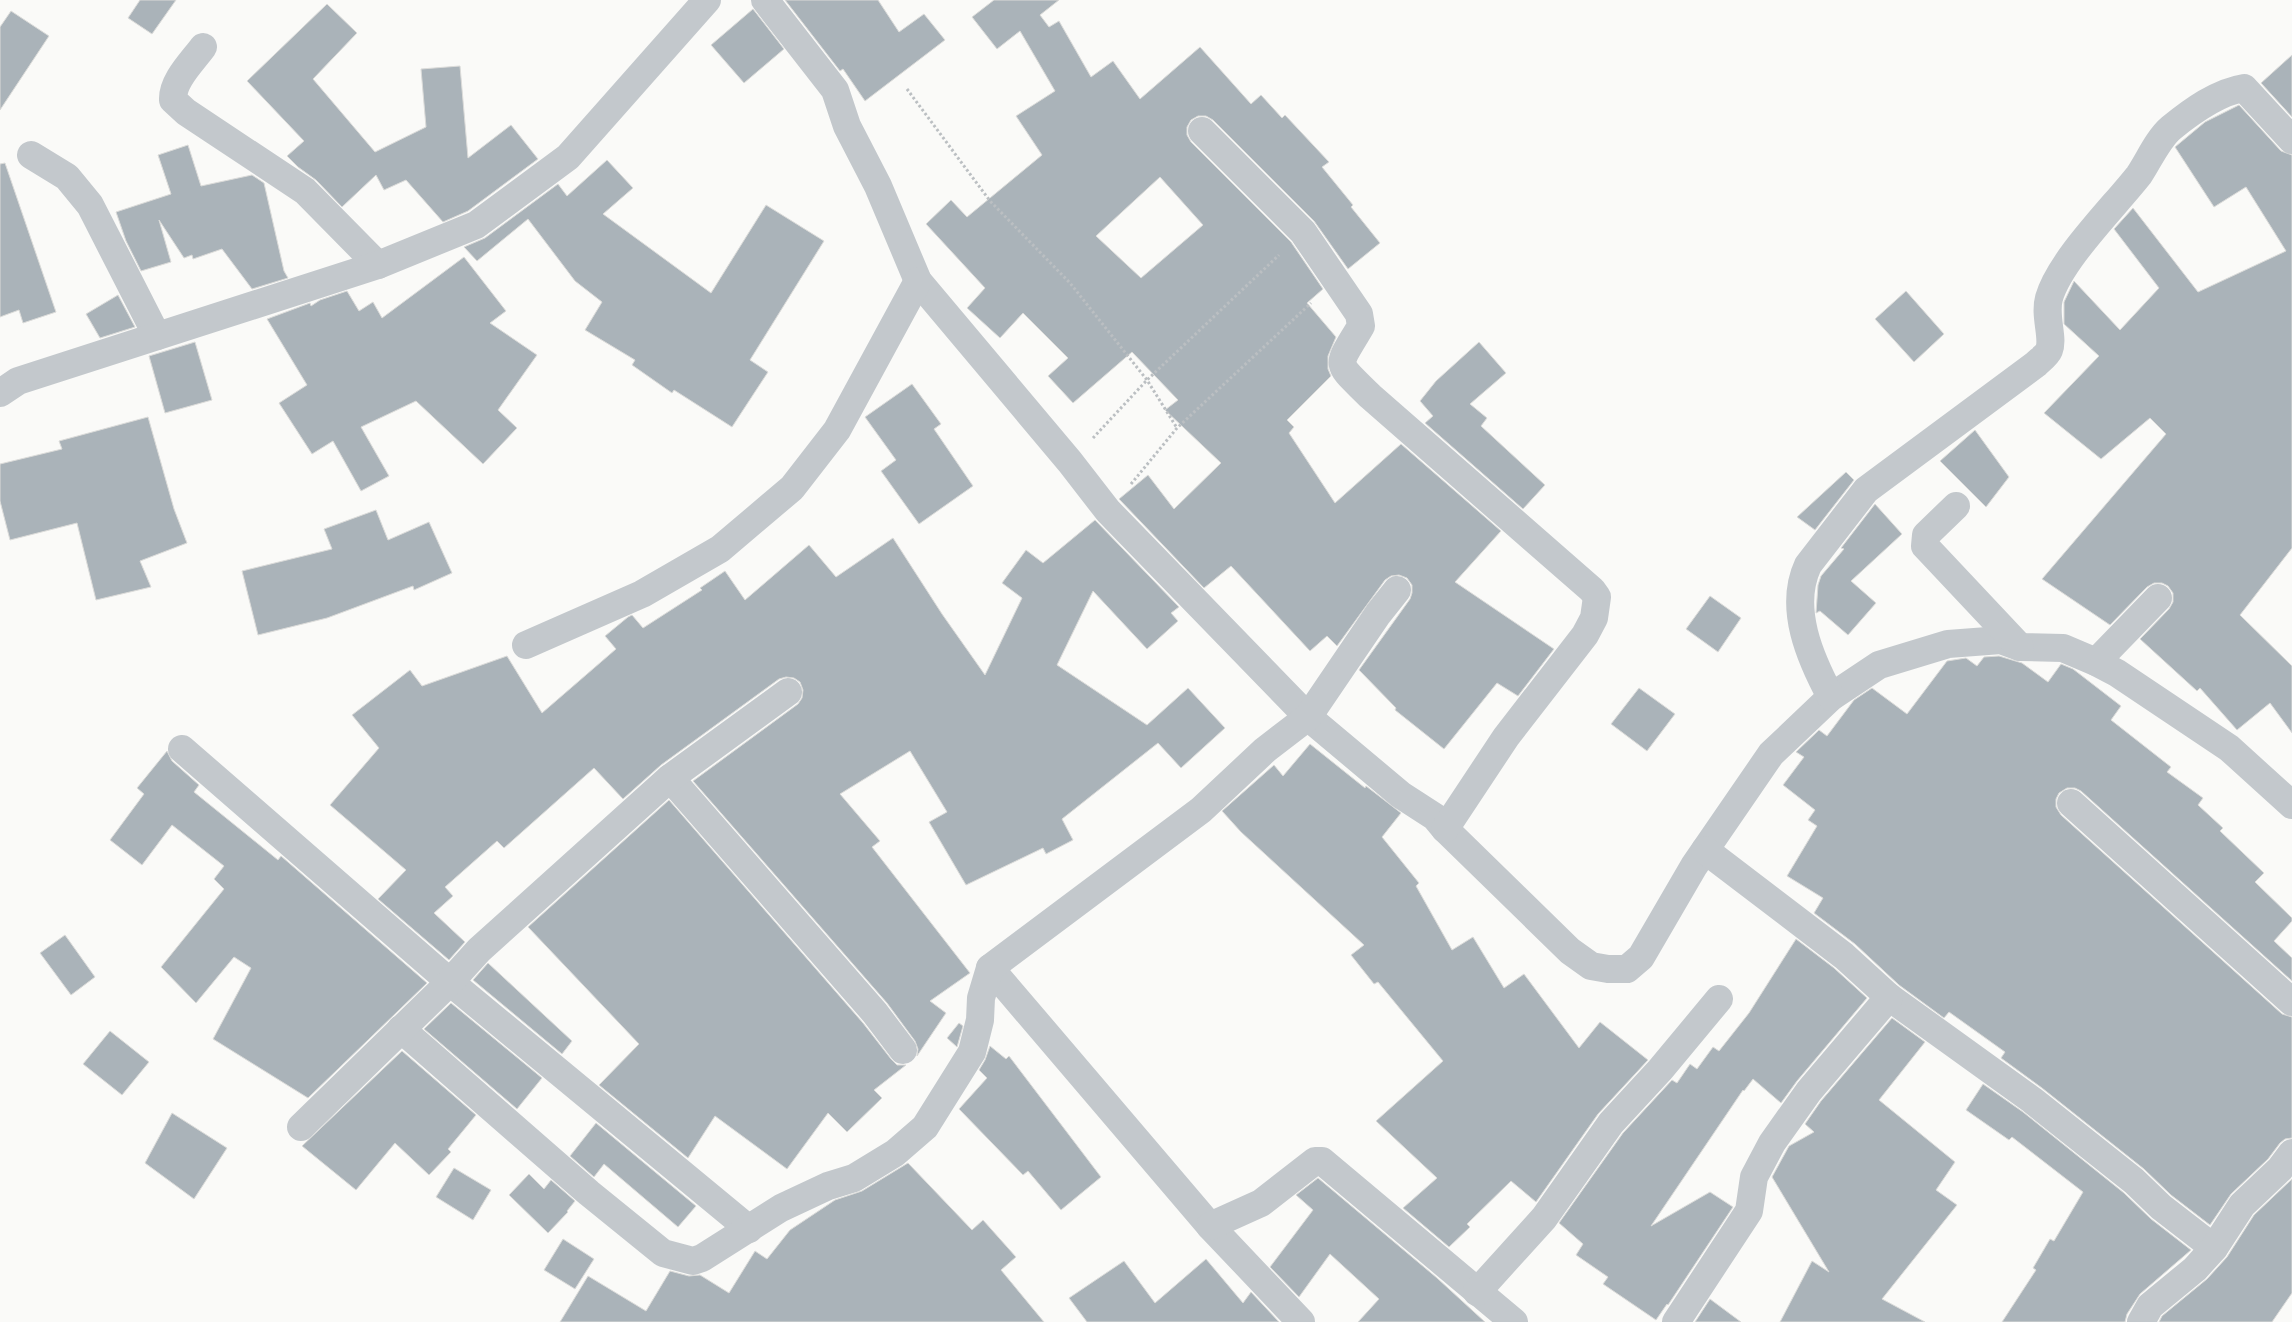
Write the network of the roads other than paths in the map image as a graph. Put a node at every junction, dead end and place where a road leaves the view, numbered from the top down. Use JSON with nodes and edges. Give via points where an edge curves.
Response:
{"nodes":[{"id":1,"x":707,"y":0,"type":"edge"},
{"id":2,"x":765,"y":0,"type":"edge"},
{"id":3,"x":203,"y":47,"type":"dead end"},
{"id":4,"x":1202,"y":131,"type":"dead end"},
{"id":5,"x":2292,"y":140,"type":"edge"},
{"id":6,"x":31,"y":155,"type":"dead end"},
{"id":7,"x":378,"y":265,"type":"junction"},
{"id":8,"x":918,"y":281,"type":"junction"},
{"id":9,"x":157,"y":336,"type":"junction"},
{"id":10,"x":0,"y":393,"type":"edge"},
{"id":11,"x":1956,"y":506,"type":"dead end"},
{"id":12,"x":1397,"y":590,"type":"dead end"},
{"id":13,"x":2158,"y":598,"type":"dead end"},
{"id":14,"x":526,"y":645,"type":"dead end"},
{"id":15,"x":2020,"y":646,"type":"junction"},
{"id":16,"x":2096,"y":662,"type":"junction"},
{"id":17,"x":788,"y":692,"type":"dead end"},
{"id":18,"x":1831,"y":697,"type":"junction"},
{"id":19,"x":1308,"y":716,"type":"junction"},
{"id":20,"x":182,"y":749,"type":"dead end"},
{"id":21,"x":670,"y":778,"type":"junction"},
{"id":22,"x":2071,"y":803,"type":"dead end"},
{"id":23,"x":2292,"y":805,"type":"edge"},
{"id":24,"x":1445,"y":829,"type":"junction"},
{"id":25,"x":1705,"y":850,"type":"junction"},
{"id":26,"x":990,"y":968,"type":"junction"},
{"id":27,"x":450,"y":982,"type":"junction"},
{"id":28,"x":1888,"y":997,"type":"junction"},
{"id":29,"x":1719,"y":999,"type":"dead end"},
{"id":30,"x":2292,"y":1002,"type":"edge"},
{"id":31,"x":401,"y":1030,"type":"junction"},
{"id":32,"x":903,"y":1050,"type":"dead end"},
{"id":33,"x":301,"y":1127,"type":"dead end"},
{"id":34,"x":2292,"y":1153,"type":"edge"},
{"id":35,"x":1210,"y":1226,"type":"junction"},
{"id":36,"x":749,"y":1229,"type":"junction"},
{"id":37,"x":2214,"y":1248,"type":"junction"},
{"id":38,"x":1476,"y":1292,"type":"junction"},
{"id":39,"x":1301,"y":1322,"type":"edge"},
{"id":40,"x":1514,"y":1322,"type":"edge"},
{"id":41,"x":1676,"y":1322,"type":"edge"},
{"id":42,"x":2141,"y":1322,"type":"edge"}],
"edges":[{"from":1,"to":7,"type":"street","via":[[568,157],[476,226]]},
{"from":2,"to":8,"type":"street","via":[[835,90],[847,126],[878,186]]},
{"from":3,"to":7,"type":"street","via":[[180,78],[173,93],[174,100],[186,112],[305,192]]},
{"from":4,"to":24,"type":"street","via":[[1304,232],[1358,314],[1361,326],[1341,359],[1342,369],[1597,597],[1594,618],[1585,635],[1506,737]]},
{"from":5,"to":18,"type":"street","via":[[2244,88],[2223,93],[2170,129],[2059,277],[2049,297],[2046,318],[2051,340],[2049,351],[1866,490],[1803,576],[1800,616],[1809,649]]},
{"from":6,"to":9,"type":"street","via":[[67,177],[90,205]]},
{"from":7,"to":9,"type":"street"},
{"from":8,"to":14,"type":"street","via":[[837,430],[792,488],[720,549],[642,594]]},
{"from":8,"to":19,"type":"street","via":[[1108,511]]},
{"from":9,"to":10,"type":"street","via":[[18,381]]},
{"from":11,"to":15,"type":"street","via":[[1926,535],[1925,546]]},
{"from":12,"to":19,"type":"street"},
{"from":13,"to":16,"type":"street"},
{"from":15,"to":16,"type":"street","via":[[2063,648]]},
{"from":15,"to":18,"type":"street","via":[[2000,640],[1948,644],[1879,665]]},
{"from":16,"to":23,"type":"street","via":[[2229,748]]},
{"from":17,"to":21,"type":"street"},
{"from":18,"to":25,"type":"street","via":[[1771,754]]},
{"from":19,"to":24,"type":"street","via":[[1401,795],[1435,816]]},
{"from":19,"to":26,"type":"street","via":[[1264,750],[1200,810]]},
{"from":20,"to":27,"type":"street"},
{"from":21,"to":27,"type":"street","via":[[479,950]]},
{"from":21,"to":32,"type":"street","via":[[875,1013]]},
{"from":22,"to":30,"type":"street"},
{"from":24,"to":25,"type":"street","via":[[1570,951],[1591,966],[1608,969],[1628,969],[1641,957]]},
{"from":25,"to":28,"type":"street","via":[[1844,956]]},
{"from":26,"to":35,"type":"street"},
{"from":26,"to":36,"type":"street","via":[[981,998],[980,1020],[972,1052],[925,1128],[895,1153],[854,1178],[806,1195]]},
{"from":27,"to":31,"type":"street"},
{"from":27,"to":36,"type":"street"},
{"from":28,"to":37,"type":"street","via":[[2032,1100]]},
{"from":28,"to":41,"type":"street","via":[[1809,1091],[1772,1143],[1754,1177],[1749,1211]]},
{"from":29,"to":38,"type":"street","via":[[1612,1123],[1544,1218]]},
{"from":31,"to":33,"type":"street"},
{"from":31,"to":36,"type":"street","via":[[589,1193],[664,1253],[693,1261]]},
{"from":34,"to":37,"type":"street","via":[[2280,1170],[2242,1205]]},
{"from":35,"to":38,"type":"street","via":[[1261,1203],[1315,1161],[1322,1161]]},
{"from":35,"to":39,"type":"street"},
{"from":37,"to":42,"type":"street","via":[[2174,1288],[2150,1306]]},
{"from":38,"to":40,"type":"street"}]}
